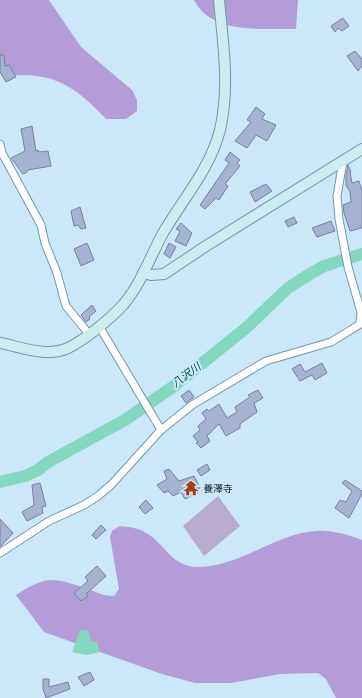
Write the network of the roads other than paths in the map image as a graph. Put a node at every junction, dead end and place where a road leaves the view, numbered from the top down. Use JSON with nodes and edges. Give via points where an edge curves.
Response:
{"nodes":[{"id":1,"x":219,"y":0,"type":"edge"},
{"id":2,"x":0,"y":144,"type":"edge"},
{"id":3,"x":362,"y":149,"type":"edge"},
{"id":4,"x":343,"y":161,"type":"junction"},
{"id":5,"x":143,"y":273,"type":"junction"},
{"id":6,"x":361,"y":324,"type":"edge"},
{"id":7,"x":99,"y":326,"type":"junction"},
{"id":8,"x":89,"y":334,"type":"junction"},
{"id":9,"x":0,"y":343,"type":"edge"},
{"id":10,"x":161,"y":430,"type":"junction"},
{"id":11,"x":0,"y":553,"type":"edge"}],
"edges":[{"from":1,"to":5,"type":"street","via":[[225,71],[220,130],[208,163],[162,235]]},
{"from":2,"to":8,"type":"street","via":[[2,153],[41,225],[44,243],[57,273],[66,306]]},
{"from":3,"to":4,"type":"street"},
{"from":4,"to":5,"type":"street","via":[[164,274]]},
{"from":4,"to":6,"type":"street","via":[[338,196],[344,250],[361,312]]},
{"from":5,"to":7,"type":"street","via":[[123,304]]},
{"from":6,"to":10,"type":"street","via":[[331,342],[266,361],[192,405]]},
{"from":7,"to":8,"type":"street"},
{"from":7,"to":10,"type":"street"},
{"from":8,"to":9,"type":"street","via":[[69,348],[55,352]]},
{"from":10,"to":11,"type":"street","via":[[98,496],[49,521]]}]}
